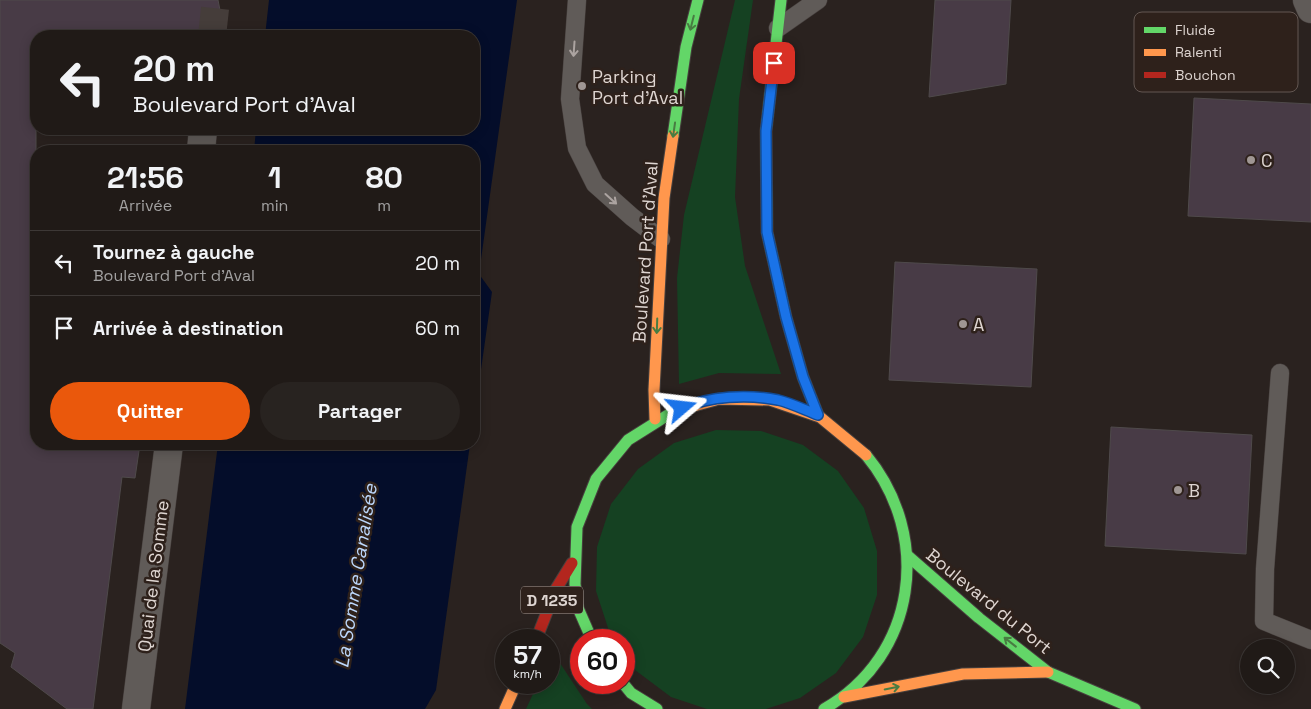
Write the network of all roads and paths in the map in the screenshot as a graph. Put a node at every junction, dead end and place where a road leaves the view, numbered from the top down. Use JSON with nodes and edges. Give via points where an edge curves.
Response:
{"nodes":[{"id":1,"x":577,"y":0,"type":"edge"},
{"id":2,"x":698,"y":0,"type":"edge"},
{"id":3,"x":781,"y":0,"type":"edge"},
{"id":4,"x":818,"y":0,"type":"edge"},
{"id":5,"x":1307,"y":0,"type":"edge"},
{"id":6,"x":1311,"y":9,"type":"edge"},
{"id":7,"x":778,"y":28,"type":"junction"},
{"id":8,"x":661,"y":239,"type":"junction"},
{"id":9,"x":1280,"y":373,"type":"dead end"},
{"id":10,"x":818,"y":415,"type":"junction"},
{"id":11,"x":655,"y":419,"type":"junction"},
{"id":12,"x":168,"y":450,"type":"edge"},
{"id":13,"x":908,"y":556,"type":"junction"},
{"id":14,"x":572,"y":563,"type":"junction"},
{"id":15,"x":540,"y":629,"type":"edge"},
{"id":16,"x":587,"y":629,"type":"edge"},
{"id":17,"x":1311,"y":640,"type":"edge"},
{"id":18,"x":1048,"y":672,"type":"junction"},
{"id":19,"x":512,"y":694,"type":"edge"},
{"id":20,"x":633,"y":694,"type":"edge"},
{"id":21,"x":844,"y":697,"type":"junction"},
{"id":22,"x":136,"y":709,"type":"edge"},
{"id":23,"x":505,"y":709,"type":"edge"},
{"id":24,"x":657,"y":709,"type":"edge"},
{"id":25,"x":824,"y":709,"type":"edge"},
{"id":26,"x":1135,"y":709,"type":"edge"}],
"edges":[{"from":1,"to":8,"type":"lane","one_way":true,"via":[[570,99],[576,148],[595,184]]},
{"from":2,"to":8,"type":"main road","name":"Boulevard Port d'Aval","one_way":true,"via":[[686,47]]},
{"from":3,"to":7,"type":"main road"},
{"from":4,"to":7,"type":"lane"},
{"from":5,"to":6,"type":"street"},
{"from":7,"to":10,"type":"main road","via":[[766,131],[767,232],[786,317]]},
{"from":8,"to":11,"type":"main road","name":"Boulevard Port d'Aval","one_way":true},
{"from":9,"to":17,"type":"lane","via":[[1264,569],[1264,621]]},
{"from":10,"to":11,"type":"main road","via":[[778,400],[736,396],[695,403]]},
{"from":10,"to":13,"type":"main road","via":[[851,438],[877,467],[896,502]]},
{"from":11,"to":14,"type":"main road","via":[[628,439],[604,465],[587,496],[576,528]]},
{"from":12,"to":22,"type":"street","name":"Quai de la Somme"},
{"from":18,"to":13,"type":"main road","name":"Boulevard du Port","one_way":true},
{"from":13,"to":21,"type":"main road","via":[[906,592],[893,634],[881,658]]},
{"from":14,"to":15,"type":"main road","number":"D 1235","via":[[556,589]]},
{"from":14,"to":16,"type":"main road","via":[[579,611]]},
{"from":21,"to":18,"type":"main road","name":"Boulevard du Port","one_way":true,"via":[[963,674]]},
{"from":18,"to":26,"type":"main road","name":"Boulevard du Port"},
{"from":19,"to":23,"type":"main road"},
{"from":20,"to":24,"type":"main road"},
{"from":21,"to":25,"type":"main road"}]}
